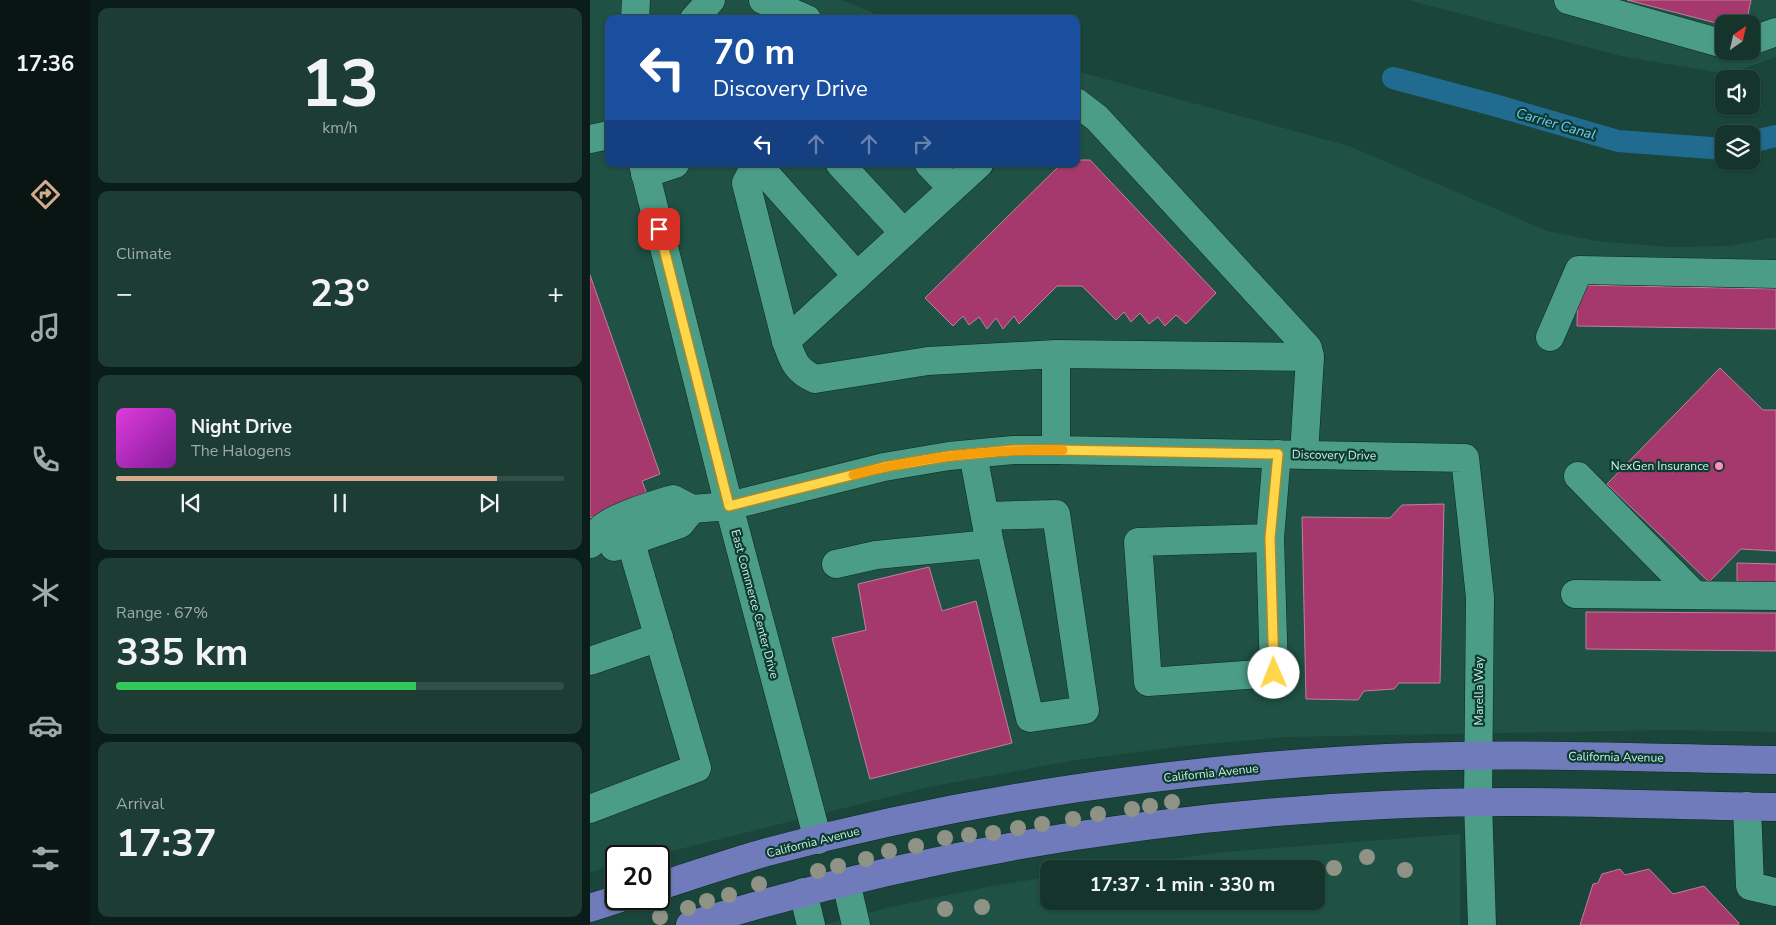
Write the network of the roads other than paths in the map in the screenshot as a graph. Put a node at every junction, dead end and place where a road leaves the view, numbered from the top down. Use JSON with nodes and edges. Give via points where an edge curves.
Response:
{"nodes":[{"id":1,"x":636,"y":0,"type":"edge"},
{"id":2,"x":711,"y":0,"type":"edge"},
{"id":3,"x":763,"y":0,"type":"edge"},
{"id":4,"x":1568,"y":0,"type":"edge"},
{"id":5,"x":635,"y":15,"type":"edge"},
{"id":6,"x":698,"y":15,"type":"edge"},
{"id":7,"x":792,"y":15,"type":"edge"},
{"id":8,"x":1776,"y":32,"type":"edge"},
{"id":9,"x":1760,"y":37,"type":"edge"},
{"id":10,"x":1715,"y":41,"type":"edge"},
{"id":11,"x":1080,"y":105,"type":"edge"},
{"id":12,"x":605,"y":136,"type":"edge"},
{"id":13,"x":590,"y":140,"type":"edge"},
{"id":14,"x":656,"y":167,"type":"edge"},
{"id":15,"x":754,"y":167,"type":"edge"},
{"id":16,"x":759,"y":167,"type":"edge"},
{"id":17,"x":843,"y":167,"type":"edge"},
{"id":18,"x":932,"y":167,"type":"edge"},
{"id":19,"x":976,"y":167,"type":"edge"},
{"id":20,"x":644,"y":169,"type":"edge"},
{"id":21,"x":952,"y":188,"type":"junction"},
{"id":22,"x":904,"y":233,"type":"junction"},
{"id":23,"x":1776,"y":274,"type":"edge"},
{"id":24,"x":857,"y":276,"type":"junction"},
{"id":25,"x":1550,"y":337,"type":"dead end"},
{"id":26,"x":786,"y":341,"type":"junction"},
{"id":27,"x":1056,"y":354,"type":"junction"},
{"id":28,"x":1310,"y":357,"type":"junction"},
{"id":29,"x":1056,"y":450,"type":"junction"},
{"id":30,"x":973,"y":454,"type":"junction"},
{"id":31,"x":1291,"y":454,"type":"junction"},
{"id":32,"x":1465,"y":458,"type":"joint"},
{"id":33,"x":1578,"y":476,"type":"dead end"},
{"id":34,"x":729,"y":506,"type":"junction"},
{"id":35,"x":692,"y":509,"type":"junction"},
{"id":36,"x":985,"y":516,"type":"junction"},
{"id":37,"x":1270,"y":538,"type":"junction"},
{"id":38,"x":593,"y":542,"type":"edge"},
{"id":39,"x":631,"y":543,"type":"junction"},
{"id":40,"x":990,"y":544,"type":"junction"},
{"id":41,"x":836,"y":564,"type":"dead end"},
{"id":42,"x":1575,"y":594,"type":"dead end"},
{"id":43,"x":1694,"y":594,"type":"junction"},
{"id":44,"x":1776,"y":596,"type":"edge"},
{"id":45,"x":659,"y":637,"type":"junction"},
{"id":46,"x":590,"y":661,"type":"edge"},
{"id":47,"x":1478,"y":756,"type":"junction"},
{"id":48,"x":1776,"y":760,"type":"edge"},
{"id":49,"x":1478,"y":802,"type":"junction"},
{"id":50,"x":1747,"y":806,"type":"junction"},
{"id":51,"x":1776,"y":807,"type":"edge"},
{"id":52,"x":590,"y":809,"type":"edge"},
{"id":53,"x":818,"y":840,"type":"junction"},
{"id":54,"x":846,"y":882,"type":"junction"},
{"id":55,"x":670,"y":883,"type":"edge"},
{"id":56,"x":803,"y":892,"type":"junction"},
{"id":57,"x":1776,"y":892,"type":"edge"},
{"id":58,"x":605,"y":903,"type":"edge"},
{"id":59,"x":590,"y":908,"type":"edge"},
{"id":60,"x":690,"y":925,"type":"edge"},
{"id":61,"x":811,"y":925,"type":"edge"},
{"id":62,"x":856,"y":925,"type":"edge"},
{"id":63,"x":1482,"y":925,"type":"edge"}],
"edges":[{"from":1,"to":5,"type":"street"},
{"from":2,"to":6,"type":"street"},
{"from":3,"to":7,"type":"street"},
{"from":4,"to":10,"type":"street"},
{"from":8,"to":9,"type":"street"},
{"from":11,"to":28,"type":"street","via":[[1097,118],[1308,348]]},
{"from":12,"to":13,"type":"street"},
{"from":14,"to":20,"type":"street"},
{"from":15,"to":26,"type":"street","via":[[746,183]]},
{"from":16,"to":24,"type":"street"},
{"from":17,"to":22,"type":"street"},
{"from":18,"to":21,"type":"street"},
{"from":19,"to":21,"type":"street"},
{"from":20,"to":34,"type":"street","name":"East Commerce Center Drive"},
{"from":21,"to":22,"type":"street"},
{"from":22,"to":24,"type":"street"},
{"from":23,"to":25,"type":"street","via":[[1579,270]]},
{"from":24,"to":26,"type":"street"},
{"from":26,"to":27,"type":"street","via":[[794,362],[804,374],[815,379],[928,361]]},
{"from":27,"to":28,"type":"street"},
{"from":27,"to":29,"type":"street"},
{"from":28,"to":31,"type":"street"},
{"from":29,"to":30,"type":"street","name":"Discovery Drive"},
{"from":29,"to":31,"type":"street","name":"Discovery Drive"},
{"from":30,"to":34,"type":"street","name":"Discovery Drive","via":[[884,467]]},
{"from":30,"to":36,"type":"street"},
{"from":31,"to":32,"type":"street","name":"Discovery Drive"},
{"from":31,"to":37,"type":"street"},
{"from":32,"to":47,"type":"street","name":"Marella Way","via":[[1480,597]]},
{"from":33,"to":43,"type":"street"},
{"from":34,"to":35,"type":"street","name":"Discovery Drive"},
{"from":34,"to":53,"type":"street","name":"East Commerce Center Drive"},
{"from":35,"to":38,"type":"street","via":[[673,498],[643,508],[600,529]]},
{"from":35,"to":39,"type":"street","via":[[680,524]]},
{"from":36,"to":40,"type":"street"},
{"from":36,"to":40,"type":"street","via":[[1056,514],[1085,710],[1030,718]]},
{"from":37,"to":37,"type":"street","via":[[1138,542],[1148,682],[1274,673]]},
{"from":38,"to":39,"type":"street","via":[[608,549]]},
{"from":39,"to":45,"type":"street"},
{"from":40,"to":41,"type":"street","via":[[876,555]]},
{"from":42,"to":43,"type":"street"},
{"from":43,"to":44,"type":"street"},
{"from":45,"to":46,"type":"street"},
{"from":45,"to":52,"type":"street","via":[[698,768]]},
{"from":47,"to":48,"type":"main road","name":"California Avenue"},
{"from":47,"to":49,"type":"street","name":"Marella Way"},
{"from":47,"to":53,"type":"main road","name":"California Avenue","via":[[1351,760],[1159,778],[1032,795]]},
{"from":49,"to":50,"type":"main road"},
{"from":49,"to":54,"type":"main road","via":[[1304,810],[1141,826],[976,852]]},
{"from":49,"to":63,"type":"street","name":"Marella Way"},
{"from":50,"to":51,"type":"main road"},
{"from":50,"to":57,"type":"street","via":[[1750,886]]},
{"from":53,"to":55,"type":"main road","name":"California Avenue"},
{"from":54,"to":56,"type":"main road"},
{"from":54,"to":62,"type":"street"},
{"from":56,"to":60,"type":"main road"},
{"from":56,"to":61,"type":"street"},
{"from":58,"to":59,"type":"main road"}]}
